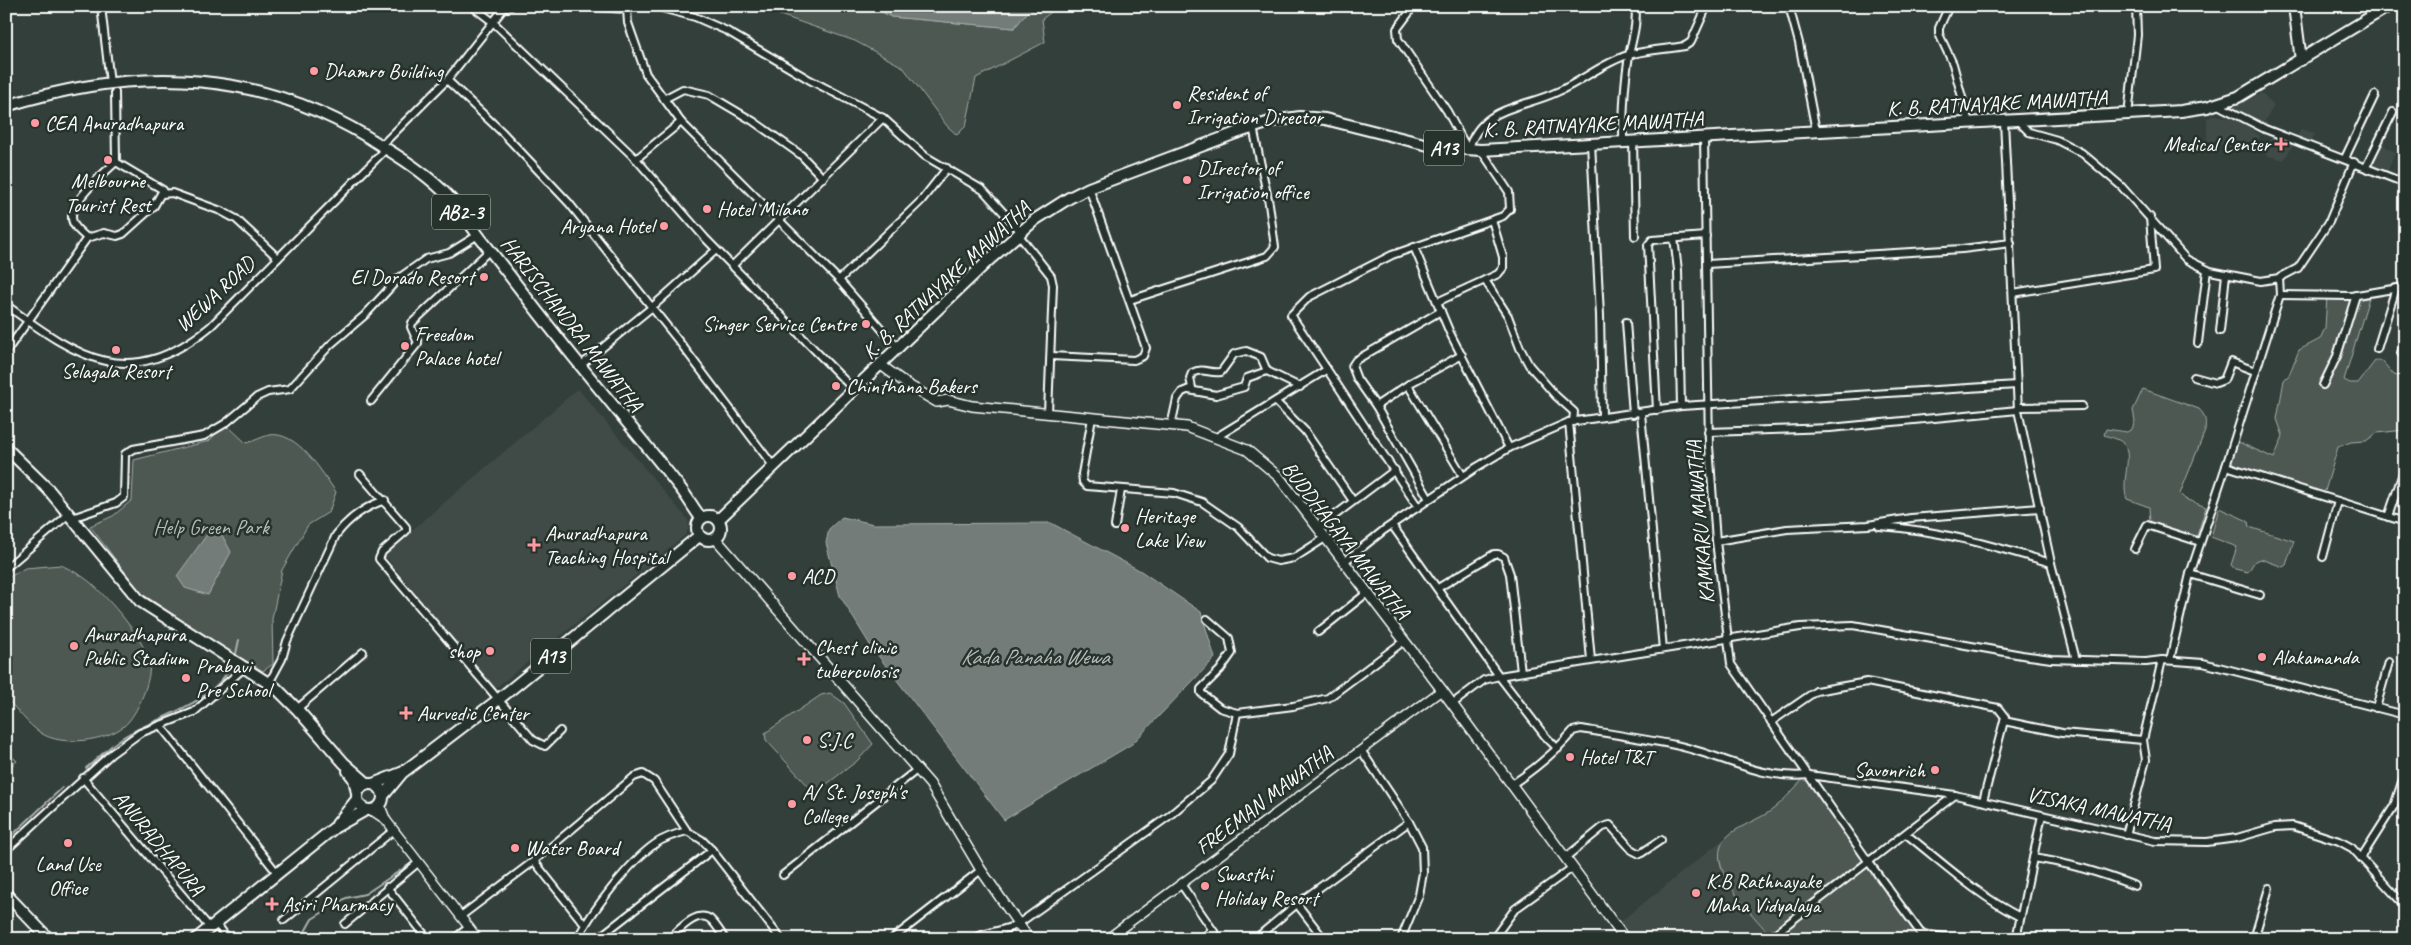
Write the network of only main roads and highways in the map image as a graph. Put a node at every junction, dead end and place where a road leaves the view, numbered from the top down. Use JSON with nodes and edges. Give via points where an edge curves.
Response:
{"nodes":[{"id":1,"x":2294,"y":6,"type":"edge"},
{"id":2,"x":2389,"y":6,"type":"edge"},
{"id":3,"x":2301,"y":60,"type":"junction"},
{"id":4,"x":6,"y":106,"type":"edge"},
{"id":5,"x":881,"y":365,"type":"junction"},
{"id":6,"x":6,"y":448,"type":"edge"},
{"id":7,"x":701,"y":518,"type":"junction"},
{"id":8,"x":718,"y":520,"type":"junction"},
{"id":9,"x":699,"y":536,"type":"junction"},
{"id":10,"x":716,"y":539,"type":"junction"},
{"id":11,"x":344,"y":763,"type":"junction"},
{"id":12,"x":402,"y":773,"type":"junction"},
{"id":13,"x":371,"y":784,"type":"junction"},
{"id":14,"x":357,"y":796,"type":"junction"},
{"id":15,"x":375,"y":805,"type":"junction"},
{"id":16,"x":334,"y":828,"type":"junction"},
{"id":17,"x":6,"y":894,"type":"edge"},
{"id":18,"x":1623,"y":938,"type":"edge"},
{"id":19,"x":49,"y":939,"type":"edge"},
{"id":20,"x":196,"y":939,"type":"edge"},
{"id":21,"x":1029,"y":939,"type":"edge"}],
"edges":[{"from":1,"to":3,"type":"main road"},
{"from":2,"to":3,"type":"main road","number":"A13"},
{"from":3,"to":5,"type":"main road","name":"K. B. RATNAYAKE MAWATHA","number":"A13","via":[[2247,92],[2218,104],[2128,115],[1482,150],[1436,147],[1325,119],[1292,118],[1253,127],[1089,188],[1053,208],[1020,233]]},
{"from":4,"to":7,"type":"main road","name":"HARISCHANDRA MAWATHA","number":"AB2-3","via":[[69,88],[201,81],[243,86],[344,123],[417,169],[445,193]]},
{"from":5,"to":8,"type":"main road","name":"K. B. RATNAYAKE MAWATHA","number":"A13"},
{"from":5,"to":18,"type":"main road","name":"BUDDHAGAYA MAWATHA","via":[[937,402],[948,400],[972,406],[1187,427],[1247,450],[1279,477],[1442,690]]},
{"from":6,"to":11,"type":"main road","via":[[34,473],[140,601],[269,682]]},
{"from":7,"to":8,"type":"main road","via":[[711,515]]},
{"from":7,"to":9,"type":"main road"},
{"from":8,"to":10,"type":"main road","via":[[721,528]]},
{"from":9,"to":10,"type":"main road","via":[[707,540]]},
{"from":9,"to":12,"type":"main road","number":"A13","via":[[499,699]]},
{"from":10,"to":21,"type":"main road","via":[[930,784],[981,870]]},
{"from":11,"to":13,"type":"main road"},
{"from":11,"to":14,"type":"main road","via":[[354,779]]},
{"from":12,"to":13,"type":"main road","number":"A13"},
{"from":12,"to":15,"type":"main road","number":"A13"},
{"from":13,"to":14,"type":"main road","via":[[362,787]]},
{"from":13,"to":15,"type":"main road","via":[[380,789]]},
{"from":14,"to":15,"type":"main road","via":[[359,805]]},
{"from":14,"to":16,"type":"main road","number":"A13"},
{"from":15,"to":16,"type":"main road","number":"A13"},
{"from":16,"to":20,"type":"main road","number":"A13"},
{"from":17,"to":19,"type":"main road"}]}
